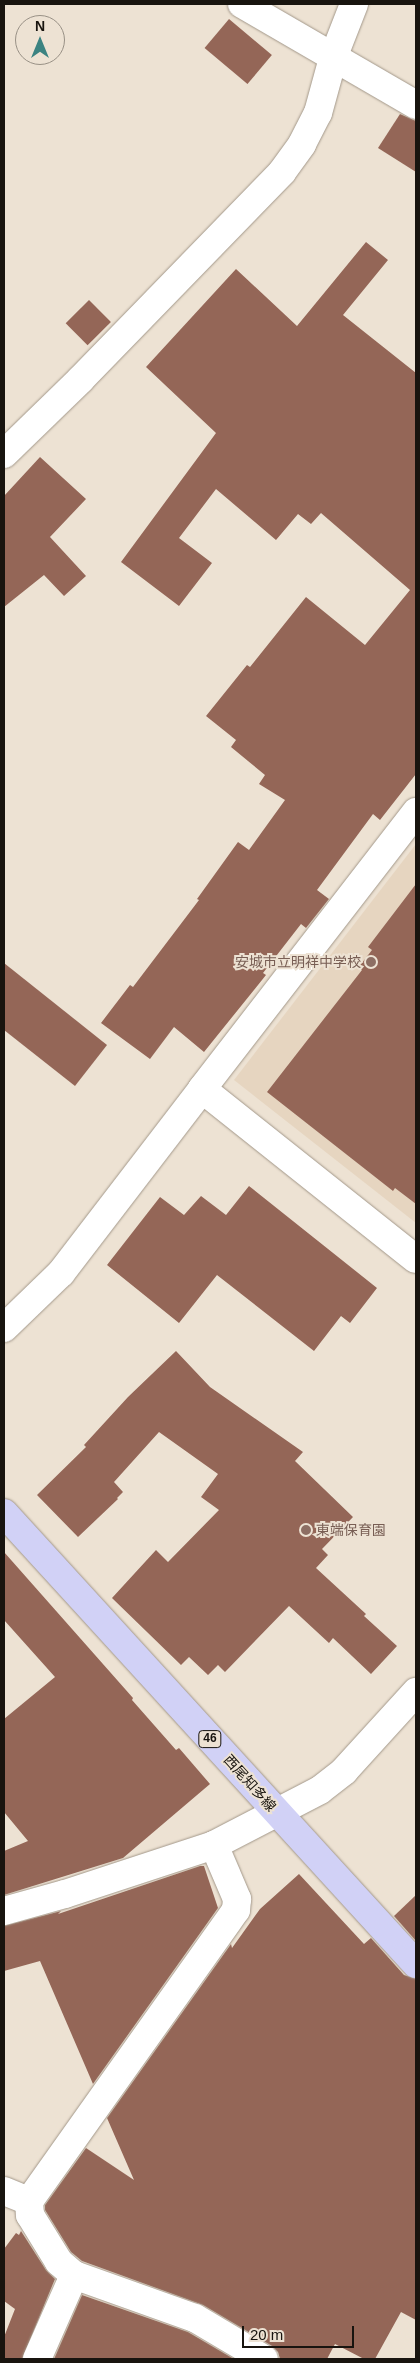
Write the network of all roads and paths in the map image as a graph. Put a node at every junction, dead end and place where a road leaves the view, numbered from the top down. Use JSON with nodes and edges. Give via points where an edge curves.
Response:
{"nodes":[{"id":1,"x":242,"y":4,"type":"edge"},
{"id":2,"x":354,"y":4,"type":"edge"},
{"id":3,"x":333,"y":58,"type":"junction"},
{"id":4,"x":416,"y":105,"type":"edge"},
{"id":5,"x":4,"y":454,"type":"edge"},
{"id":6,"x":416,"y":812,"type":"edge"},
{"id":7,"x":202,"y":1089,"type":"junction"},
{"id":8,"x":416,"y":1259,"type":"edge"},
{"id":9,"x":4,"y":1328,"type":"edge"},
{"id":10,"x":4,"y":1513,"type":"edge"},
{"id":11,"x":416,"y":1692,"type":"edge"},
{"id":12,"x":277,"y":1812,"type":"junction"},
{"id":13,"x":214,"y":1845,"type":"junction"},
{"id":14,"x":4,"y":1911,"type":"edge"},
{"id":15,"x":416,"y":1964,"type":"edge"},
{"id":16,"x":4,"y":2191,"type":"edge"},
{"id":17,"x":29,"y":2202,"type":"junction"},
{"id":18,"x":74,"y":2275,"type":"junction"},
{"id":19,"x":37,"y":2359,"type":"edge"},
{"id":20,"x":264,"y":2359,"type":"edge"}],
"edges":[{"from":1,"to":3,"type":"street"},
{"from":2,"to":3,"type":"street"},
{"from":3,"to":4,"type":"street"},
{"from":3,"to":5,"type":"street","via":[[318,113],[282,172]]},
{"from":6,"to":7,"type":"street"},
{"from":7,"to":8,"type":"street"},
{"from":7,"to":9,"type":"street","via":[[61,1273]]},
{"from":10,"to":12,"type":"main road","name":"西尾知多線","number":"46"},
{"from":11,"to":12,"type":"street","via":[[344,1771],[320,1790]]},
{"from":12,"to":13,"type":"street"},
{"from":12,"to":15,"type":"main road","name":"西尾知多線","number":"46"},
{"from":13,"to":14,"type":"street"},
{"from":13,"to":17,"type":"street","via":[[237,1899],[236,1910]]},
{"from":16,"to":17,"type":"street"},
{"from":17,"to":18,"type":"street","via":[[30,2214],[59,2262]]},
{"from":18,"to":19,"type":"street"},
{"from":18,"to":20,"type":"street","via":[[195,2318]]}]}
